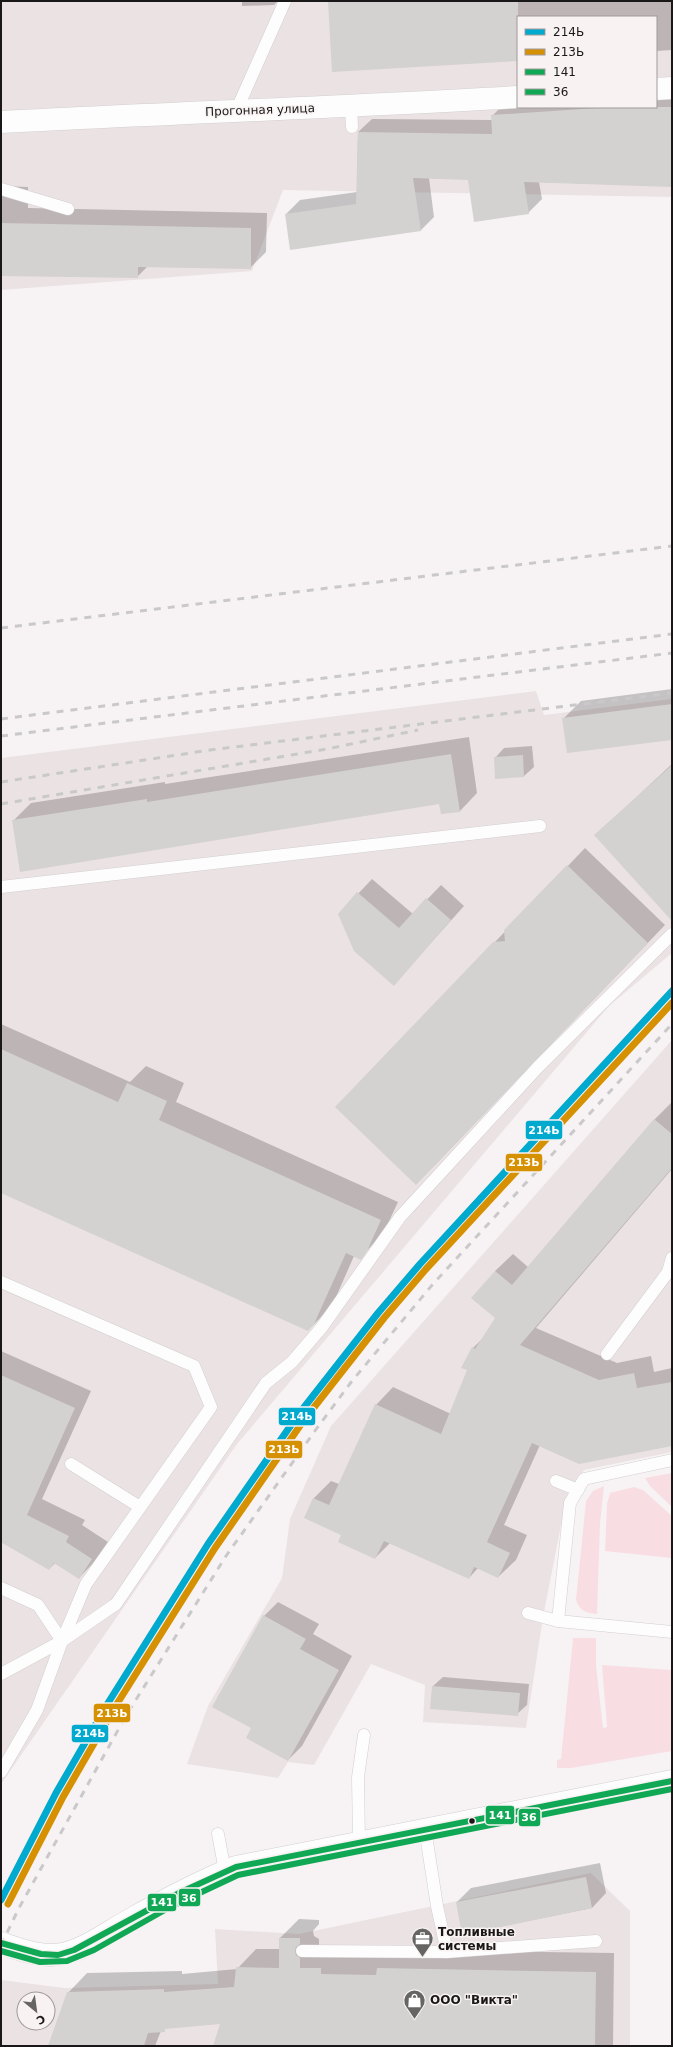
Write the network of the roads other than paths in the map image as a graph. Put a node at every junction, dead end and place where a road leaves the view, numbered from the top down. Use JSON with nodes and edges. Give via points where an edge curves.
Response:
{"nodes":[{"id":1,"x":285,"y":1,"type":"edge"},
{"id":2,"x":672,"y":88,"type":"edge"},
{"id":3,"x":657,"y":89,"type":"edge"},
{"id":4,"x":517,"y":97,"type":"edge"},
{"id":5,"x":237,"y":109,"type":"junction"},
{"id":6,"x":1,"y":122,"type":"edge"},
{"id":7,"x":1,"y":189,"type":"edge"},
{"id":8,"x":68,"y":209,"type":"dead end"},
{"id":9,"x":540,"y":826,"type":"dead end"},
{"id":10,"x":1,"y":887,"type":"edge"},
{"id":11,"x":672,"y":934,"type":"edge"},
{"id":12,"x":672,"y":1258,"type":"edge"},
{"id":13,"x":1,"y":1282,"type":"edge"},
{"id":14,"x":607,"y":1354,"type":"dead end"},
{"id":15,"x":672,"y":1460,"type":"edge"},
{"id":16,"x":72,"y":1464,"type":"dead end"},
{"id":17,"x":556,"y":1482,"type":"dead end"},
{"id":18,"x":578,"y":1490,"type":"junction"},
{"id":19,"x":140,"y":1506,"type":"junction"},
{"id":20,"x":1,"y":1588,"type":"edge"},
{"id":21,"x":528,"y":1614,"type":"dead end"},
{"id":22,"x":558,"y":1620,"type":"junction"},
{"id":23,"x":672,"y":1632,"type":"edge"},
{"id":24,"x":62,"y":1641,"type":"junction"},
{"id":25,"x":1,"y":1674,"type":"edge"},
{"id":26,"x":364,"y":1735,"type":"dead end"},
{"id":27,"x":1,"y":1772,"type":"edge"},
{"id":28,"x":672,"y":1781,"type":"edge"},
{"id":29,"x":425,"y":1829,"type":"junction"},
{"id":30,"x":218,"y":1834,"type":"dead end"},
{"id":31,"x":359,"y":1842,"type":"junction"},
{"id":32,"x":225,"y":1871,"type":"junction"},
{"id":33,"x":596,"y":1941,"type":"dead end"},
{"id":34,"x":1,"y":1943,"type":"edge"},
{"id":35,"x":302,"y":1951,"type":"dead end"},
{"id":36,"x":447,"y":1952,"type":"junction"}],
"edges":[{"from":1,"to":5,"type":"lane"},
{"from":2,"to":3,"type":"street"},
{"from":4,"to":5,"type":"street","name":"Прогонная улица","via":[[351,117],[263,117]]},
{"from":5,"to":6,"type":"street","name":"Прогонная улица"},
{"from":7,"to":8,"type":"lane"},
{"from":9,"to":10,"type":"lane"},
{"from":11,"to":24,"type":"lane","via":[[538,1067],[400,1217],[322,1327],[292,1362],[266,1383],[116,1604]]},
{"from":12,"to":14,"type":"lane","via":[[668,1272]]},
{"from":13,"to":19,"type":"lane","via":[[194,1366],[211,1407]]},
{"from":15,"to":18,"type":"lane","via":[[584,1479]]},
{"from":16,"to":19,"type":"lane"},
{"from":17,"to":18,"type":"lane"},
{"from":18,"to":22,"type":"lane","via":[[570,1503]]},
{"from":19,"to":24,"type":"lane","via":[[86,1584]]},
{"from":20,"to":24,"type":"lane","via":[[38,1605]]},
{"from":21,"to":22,"type":"lane"},
{"from":22,"to":23,"type":"lane"},
{"from":24,"to":25,"type":"lane"},
{"from":24,"to":27,"type":"lane","via":[[37,1710]]},
{"from":26,"to":31,"type":"lane","via":[[358,1777]]},
{"from":28,"to":29,"type":"street"},
{"from":29,"to":31,"type":"street"},
{"from":29,"to":36,"type":"lane"},
{"from":30,"to":32,"type":"lane"},
{"from":31,"to":32,"type":"street"},
{"from":32,"to":34,"type":"street","via":[[168,1898],[96,1940],[66,1953],[45,1955]]},
{"from":33,"to":36,"type":"lane"},
{"from":35,"to":36,"type":"lane"}]}
